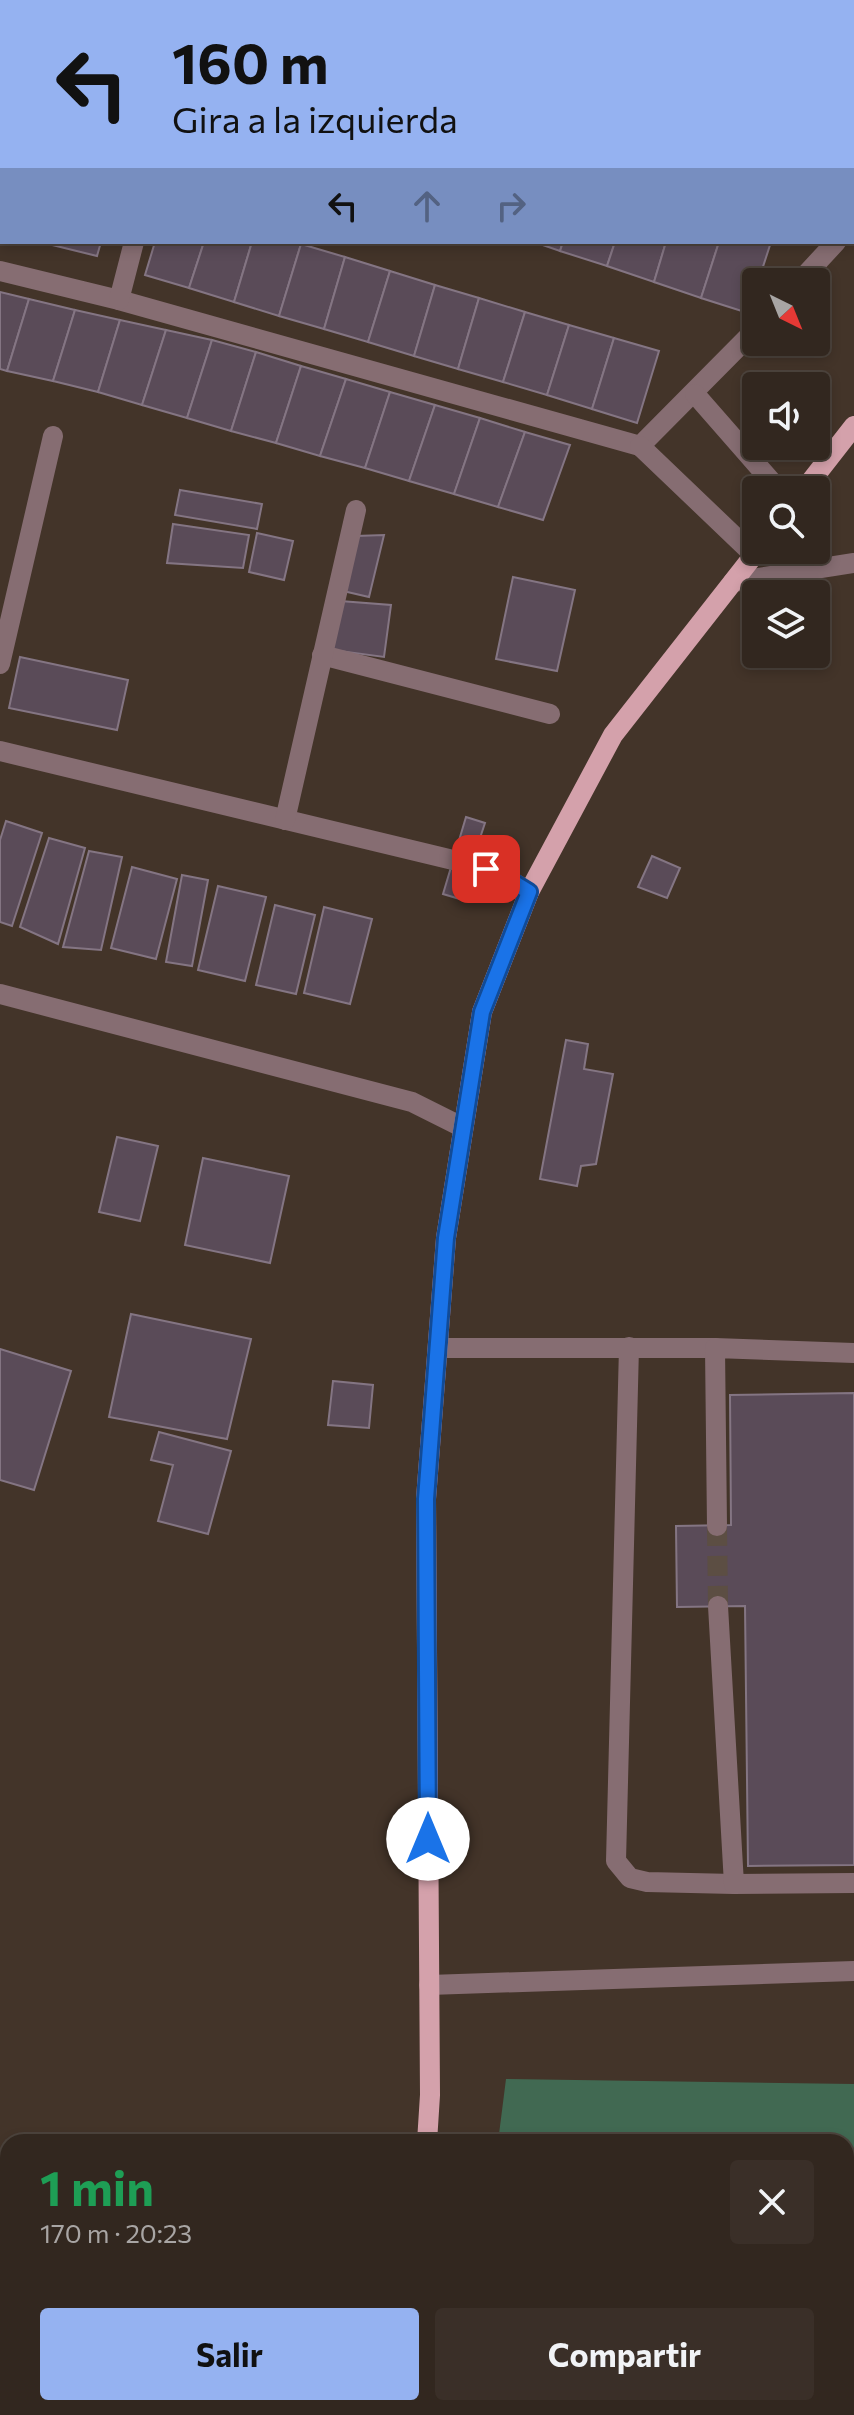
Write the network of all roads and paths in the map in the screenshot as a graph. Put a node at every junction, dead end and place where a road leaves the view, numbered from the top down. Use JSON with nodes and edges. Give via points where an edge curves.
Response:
{"nodes":[{"id":1,"x":133,"y":244,"type":"edge"},
{"id":2,"x":834,"y":244,"type":"edge"},
{"id":3,"x":812,"y":268,"type":"edge"},
{"id":4,"x":0,"y":271,"type":"edge"},
{"id":5,"x":119,"y":300,"type":"junction"},
{"id":6,"x":742,"y":344,"type":"edge"},
{"id":7,"x":695,"y":394,"type":"junction"},
{"id":8,"x":854,"y":426,"type":"edge"},
{"id":9,"x":53,"y":436,"type":"dead end"},
{"id":10,"x":640,"y":446,"type":"junction"},
{"id":11,"x":767,"y":476,"type":"edge"},
{"id":12,"x":815,"y":476,"type":"edge"},
{"id":13,"x":356,"y":510,"type":"dead end"},
{"id":14,"x":742,"y":540,"type":"edge"},
{"id":15,"x":854,"y":563,"type":"edge"},
{"id":16,"x":747,"y":564,"type":"edge"},
{"id":17,"x":733,"y":582,"type":"junction"},
{"id":18,"x":322,"y":655,"type":"junction"},
{"id":19,"x":0,"y":664,"type":"edge"},
{"id":20,"x":550,"y":714,"type":"dead end"},
{"id":21,"x":0,"y":751,"type":"edge"},
{"id":22,"x":285,"y":820,"type":"junction"},
{"id":23,"x":453,"y":860,"type":"tunnel mouth"},
{"id":24,"x":486,"y":869,"type":"tunnel mouth"},
{"id":25,"x":529,"y":892,"type":"junction"},
{"id":26,"x":0,"y":994,"type":"edge"},
{"id":27,"x":462,"y":1127,"type":"junction"},
{"id":28,"x":629,"y":1347,"type":"junction"},
{"id":29,"x":438,"y":1348,"type":"junction"},
{"id":30,"x":715,"y":1348,"type":"junction"},
{"id":31,"x":854,"y":1353,"type":"edge"},
{"id":32,"x":717,"y":1526,"type":"tunnel mouth"},
{"id":33,"x":718,"y":1606,"type":"tunnel mouth"},
{"id":34,"x":854,"y":1883,"type":"edge"},
{"id":35,"x":734,"y":1884,"type":"junction"},
{"id":36,"x":854,"y":1971,"type":"edge"},
{"id":37,"x":429,"y":1985,"type":"junction"},
{"id":38,"x":428,"y":2134,"type":"edge"}],
"edges":[{"from":1,"to":5,"type":"street"},
{"from":2,"to":3,"type":"street"},
{"from":4,"to":5,"type":"street"},
{"from":5,"to":10,"type":"street"},
{"from":6,"to":7,"type":"street"},
{"from":7,"to":10,"type":"street"},
{"from":7,"to":11,"type":"street"},
{"from":8,"to":12,"type":"main road"},
{"from":9,"to":19,"type":"street"},
{"from":10,"to":14,"type":"street"},
{"from":13,"to":18,"type":"street"},
{"from":15,"to":17,"type":"street"},
{"from":16,"to":17,"type":"main road"},
{"from":17,"to":25,"type":"main road","via":[[613,735]]},
{"from":18,"to":20,"type":"street"},
{"from":18,"to":22,"type":"street"},
{"from":21,"to":22,"type":"street"},
{"from":22,"to":23,"type":"street"},
{"from":24,"to":25,"type":"street"},
{"from":25,"to":27,"type":"main road","via":[[482,1012]]},
{"from":26,"to":27,"type":"street","via":[[412,1102]]},
{"from":27,"to":29,"type":"main road"},
{"from":28,"to":29,"type":"street"},
{"from":28,"to":30,"type":"street"},
{"from":28,"to":35,"type":"street","via":[[616,1861],[630,1878],[647,1882]]},
{"from":29,"to":37,"type":"main road","via":[[426,1499]]},
{"from":30,"to":31,"type":"street"},
{"from":30,"to":32,"type":"street"},
{"from":33,"to":35,"type":"street"},
{"from":34,"to":35,"type":"street"},
{"from":36,"to":37,"type":"street"},
{"from":37,"to":38,"type":"main road"}]}
